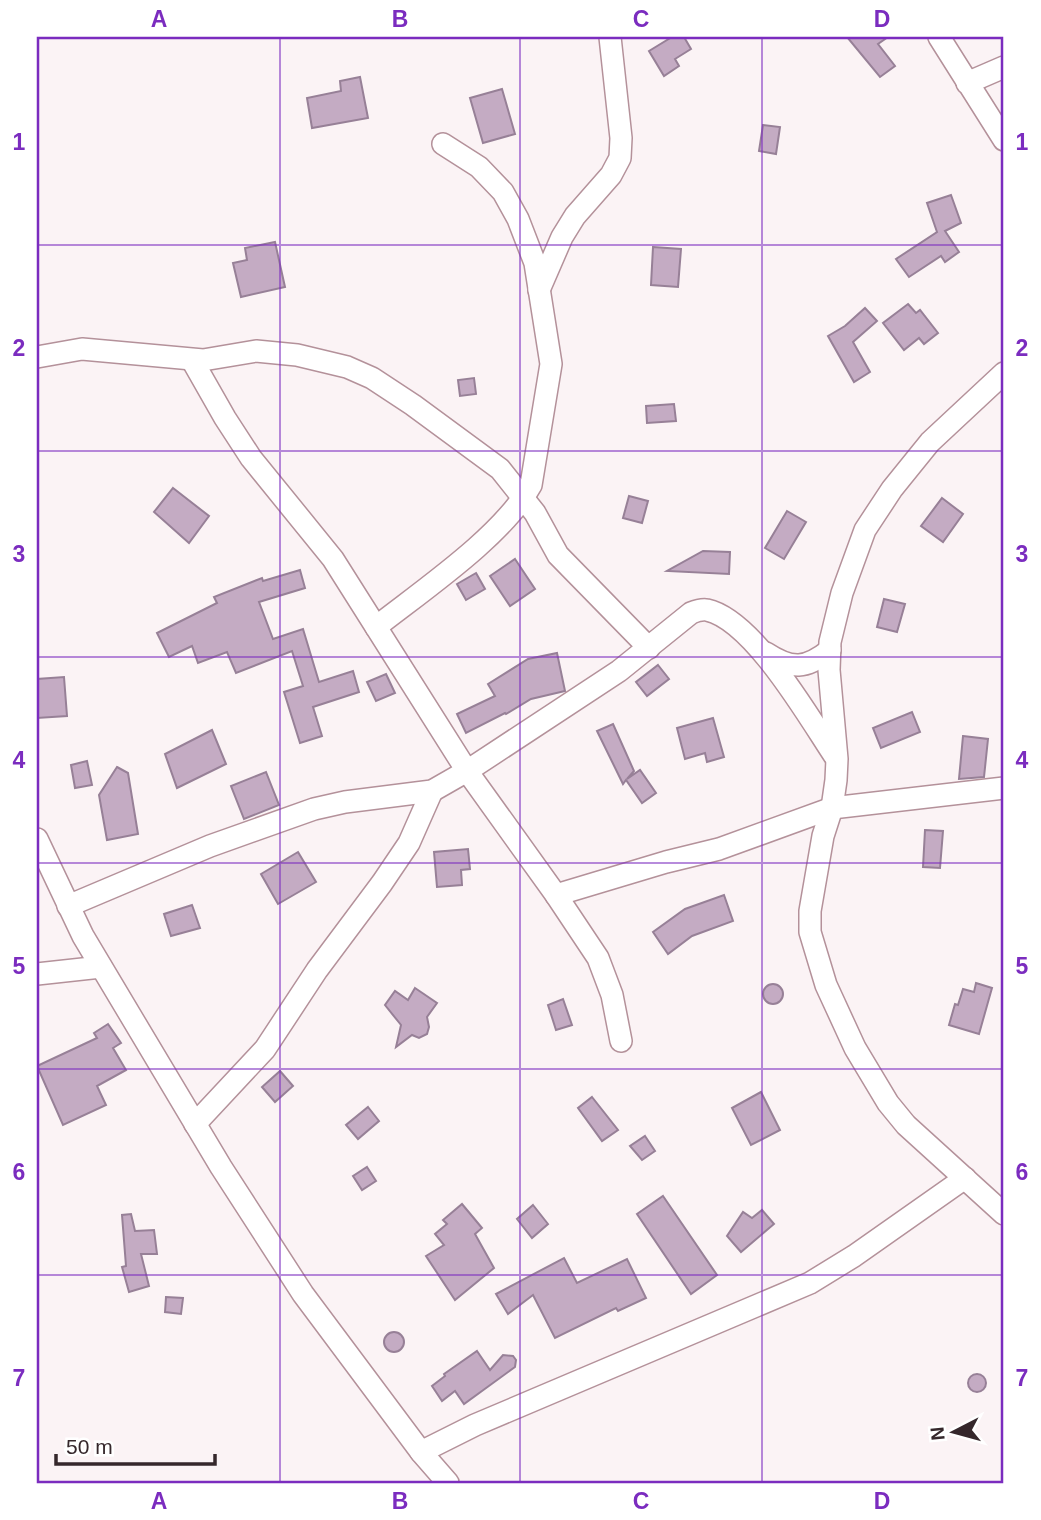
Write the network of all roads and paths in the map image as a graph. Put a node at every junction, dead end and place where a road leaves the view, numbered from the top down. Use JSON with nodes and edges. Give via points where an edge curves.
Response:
{"nodes":[{"id":1,"x":610,"y":37,"type":"edge"},
{"id":2,"x":939,"y":37,"type":"edge"},
{"id":3,"x":1004,"y":67,"type":"edge"},
{"id":4,"x":967,"y":83,"type":"junction"},
{"id":5,"x":1004,"y":139,"type":"edge"},
{"id":6,"x":443,"y":144,"type":"dead end"},
{"id":7,"x":539,"y":291,"type":"junction"},
{"id":8,"x":37,"y":357,"type":"edge"},
{"id":9,"x":192,"y":360,"type":"junction"},
{"id":10,"x":1004,"y":373,"type":"edge"},
{"id":11,"x":524,"y":497,"type":"junction"},
{"id":12,"x":376,"y":627,"type":"junction"},
{"id":13,"x":756,"y":646,"type":"junction"},
{"id":14,"x":649,"y":648,"type":"junction"},
{"id":15,"x":830,"y":650,"type":"junction"},
{"id":16,"x":837,"y":759,"type":"junction"},
{"id":17,"x":467,"y":771,"type":"junction"},
{"id":18,"x":1004,"y":788,"type":"edge"},
{"id":19,"x":432,"y":791,"type":"junction"},
{"id":20,"x":832,"y":808,"type":"junction"},
{"id":21,"x":37,"y":839,"type":"edge"},
{"id":22,"x":556,"y":895,"type":"junction"},
{"id":23,"x":68,"y":906,"type":"junction"},
{"id":24,"x":101,"y":967,"type":"junction"},
{"id":25,"x":37,"y":974,"type":"edge"},
{"id":26,"x":621,"y":1041,"type":"dead end"},
{"id":27,"x":195,"y":1124,"type":"junction"},
{"id":28,"x":965,"y":1178,"type":"junction"},
{"id":29,"x":1004,"y":1214,"type":"edge"},
{"id":30,"x":421,"y":1452,"type":"junction"},
{"id":31,"x":448,"y":1483,"type":"edge"}],
"edges":[{"from":1,"to":7,"type":"street","via":[[620,158],[568,227]]},
{"from":2,"to":4,"type":"street"},
{"from":3,"to":4,"type":"street"},
{"from":4,"to":5,"type":"street"},
{"from":6,"to":7,"type":"street","via":[[479,167],[503,192],[535,263]]},
{"from":7,"to":11,"type":"street","via":[[551,363],[531,485]]},
{"from":8,"to":9,"type":"street","via":[[82,349]]},
{"from":9,"to":11,"type":"street","via":[[256,351],[347,367],[382,385],[465,443],[500,469]]},
{"from":9,"to":12,"type":"street","via":[[251,458],[333,559]]},
{"from":10,"to":15,"type":"street","via":[[930,442],[865,530],[842,593]]},
{"from":11,"to":12,"type":"street","via":[[497,528]]},
{"from":11,"to":14,"type":"street","via":[[558,555]]},
{"from":12,"to":17,"type":"street"},
{"from":13,"to":14,"type":"street","via":[[730,621],[704,610],[691,612]]},
{"from":13,"to":15,"type":"street","via":[[794,666],[808,664]]},
{"from":13,"to":16,"type":"street"},
{"from":14,"to":17,"type":"street"},
{"from":15,"to":16,"type":"street"},
{"from":16,"to":20,"type":"street"},
{"from":17,"to":19,"type":"street"},
{"from":17,"to":22,"type":"street"},
{"from":18,"to":20,"type":"street"},
{"from":19,"to":23,"type":"street","via":[[314,809],[210,846]]},
{"from":19,"to":27,"type":"street","via":[[409,843],[265,1049]]},
{"from":20,"to":22,"type":"street","via":[[719,849]]},
{"from":20,"to":28,"type":"street","via":[[810,911],[810,932],[826,985],[855,1048],[888,1102],[906,1125]]},
{"from":21,"to":23,"type":"street"},
{"from":22,"to":26,"type":"street","via":[[598,958],[612,995]]},
{"from":23,"to":24,"type":"street"},
{"from":24,"to":25,"type":"street"},
{"from":24,"to":27,"type":"street"},
{"from":27,"to":30,"type":"street","via":[[303,1294]]},
{"from":28,"to":29,"type":"street"},
{"from":28,"to":30,"type":"street","via":[[810,1283]]},
{"from":30,"to":31,"type":"street"}]}
